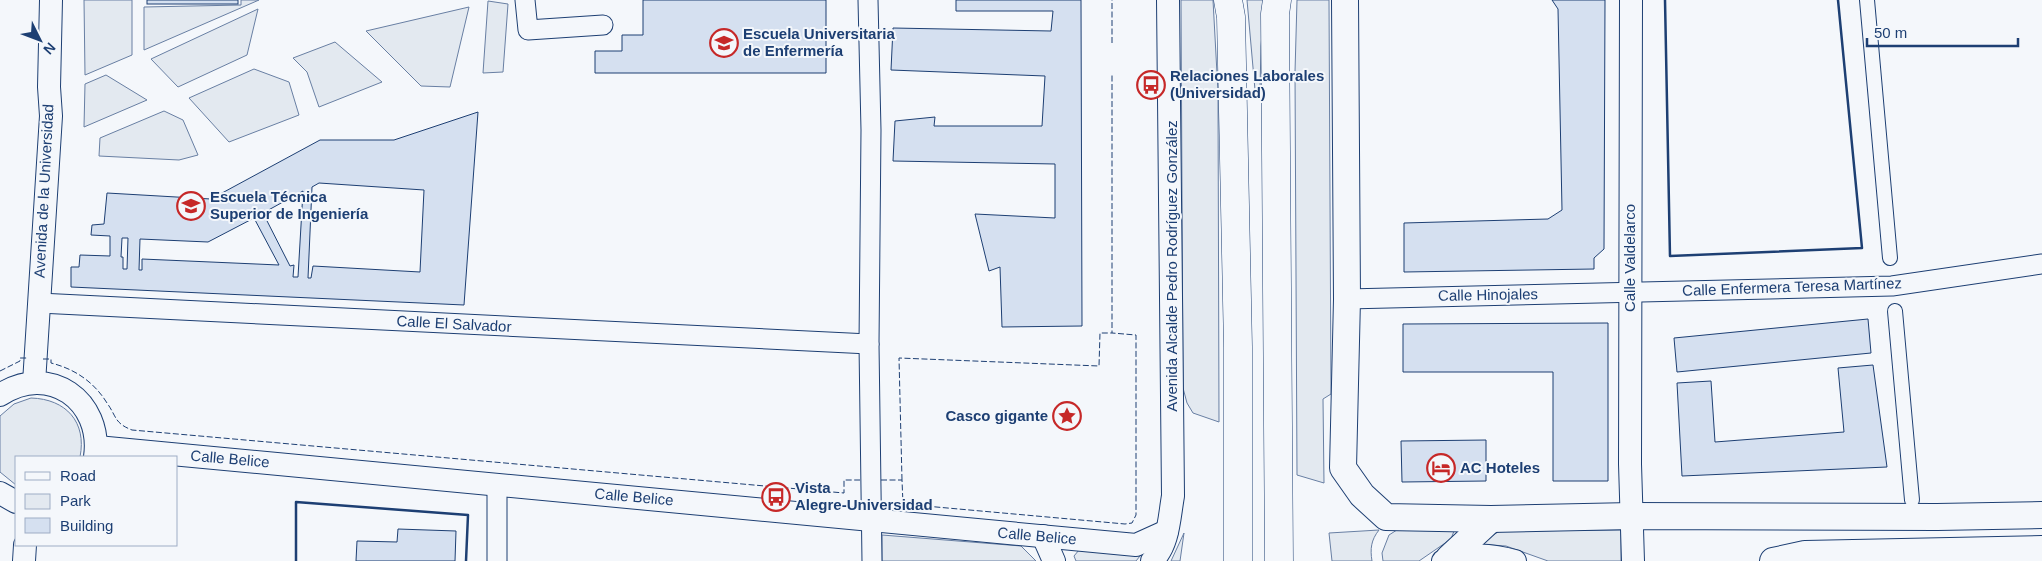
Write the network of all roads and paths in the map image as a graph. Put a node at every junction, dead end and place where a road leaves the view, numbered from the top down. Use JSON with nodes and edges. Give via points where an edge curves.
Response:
{"nodes":[{"id":1,"x":51,"y":0,"type":"edge"},
{"id":2,"x":526,"y":0,"type":"edge"},
{"id":3,"x":868,"y":0,"type":"edge"},
{"id":4,"x":1168,"y":0,"type":"edge"},
{"id":5,"x":1228,"y":0,"type":"edge"},
{"id":6,"x":1277,"y":0,"type":"edge"},
{"id":7,"x":1345,"y":0,"type":"edge"},
{"id":8,"x":1631,"y":0,"type":"edge"},
{"id":9,"x":1867,"y":0,"type":"edge"},
{"id":10,"x":604,"y":25,"type":"dead end"},
{"id":11,"x":1890,"y":258,"type":"dead end"},
{"id":12,"x":2042,"y":264,"type":"edge"},
{"id":13,"x":1630,"y":292,"type":"junction"},
{"id":14,"x":1346,"y":299,"type":"junction"},
{"id":15,"x":39,"y":303,"type":"junction"},
{"id":16,"x":1895,"y":311,"type":"dead end"},
{"id":17,"x":869,"y":344,"type":"junction"},
{"id":18,"x":34,"y":383,"type":"junction"},
{"id":19,"x":0,"y":395,"type":"edge"},
{"id":20,"x":96,"y":452,"type":"edge"},
{"id":21,"x":146,"y":456,"type":"edge"},
{"id":22,"x":178,"y":459,"type":"edge"},
{"id":23,"x":497,"y":484,"type":"junction"},
{"id":24,"x":0,"y":493,"type":"edge"},
{"id":25,"x":1912,"y":500,"type":"dead end"},
{"id":26,"x":15,"y":501,"type":"edge"},
{"id":27,"x":2042,"y":515,"type":"edge"},
{"id":28,"x":1632,"y":516,"type":"junction"},
{"id":29,"x":1492,"y":519,"type":"junction"},
{"id":30,"x":871,"y":520,"type":"junction"},
{"id":31,"x":1167,"y":531,"type":"junction"},
{"id":32,"x":1043,"y":536,"type":"junction"},
{"id":33,"x":24,"y":546,"type":"edge"},
{"id":34,"x":2042,"y":549,"type":"edge"},
{"id":35,"x":1446,"y":560,"type":"edge"},
{"id":36,"x":24,"y":561,"type":"edge"},
{"id":37,"x":497,"y":561,"type":"edge"},
{"id":38,"x":872,"y":561,"type":"edge"},
{"id":39,"x":1054,"y":561,"type":"edge"},
{"id":40,"x":1152,"y":561,"type":"edge"},
{"id":41,"x":1238,"y":561,"type":"edge"},
{"id":42,"x":1279,"y":561,"type":"edge"},
{"id":43,"x":1515,"y":561,"type":"edge"},
{"id":44,"x":1633,"y":561,"type":"edge"},
{"id":45,"x":1773,"y":561,"type":"edge"}],
"edges":[{"from":1,"to":15,"type":"street","name":"Avenida de la Universidad","via":[[51,116]]},
{"from":2,"to":10,"type":"street","via":[[528,30]]},
{"from":3,"to":17,"type":"street","via":[[871,130]]},
{"from":4,"to":31,"type":"street","name":"Avenida Alcalde Pedro Rodríguez González","via":[[1173,496]]},
{"from":5,"to":41,"type":"highway","via":[[1238,338]]},
{"from":6,"to":42,"type":"highway"},
{"from":7,"to":14,"type":"main road"},
{"from":8,"to":13,"type":"street","name":"Calle Valdelarco"},
{"from":9,"to":11,"type":"street"},
{"from":12,"to":13,"type":"street","name":"Calle Enfermera Teresa Martínez","via":[[1892,286]]},
{"from":13,"to":14,"type":"street","name":"Calle Hinojales"},
{"from":13,"to":28,"type":"street","name":"Calle Valdelarco"},
{"from":14,"to":29,"type":"main road","via":[[1343,468],[1362,495],[1386,517]]},
{"from":15,"to":17,"type":"street","name":"Calle El Salvador"},
{"from":15,"to":18,"type":"street","name":"Avenida de la Universidad"},
{"from":16,"to":25,"type":"street"},
{"from":17,"to":30,"type":"street"},
{"from":18,"to":19,"type":"street","via":[[17,386]]},
{"from":18,"to":20,"type":"street","via":[[59,387],[79,401],[93,422]]},
{"from":20,"to":21,"type":"street","name":"Calle Belice"},
{"from":22,"to":23,"type":"street","name":"Calle Belice"},
{"from":23,"to":30,"type":"street","name":"Calle Belice"},
{"from":23,"to":37,"type":"street"},
{"from":24,"to":26,"type":"street"},
{"from":27,"to":28,"type":"main road"},
{"from":28,"to":29,"type":"main road"},
{"from":28,"to":44,"type":"street","name":"Calle Valdelarco"},
{"from":29,"to":35,"type":"main road"},
{"from":30,"to":32,"type":"street","name":"Calle Belice"},
{"from":30,"to":38,"type":"street"},
{"from":31,"to":32,"type":"street","name":"Calle Belice","via":[[1136,545]]},
{"from":31,"to":40,"type":"street","name":"Avenida Alcalde Pedro Rodríguez González","via":[[1159,554]]},
{"from":32,"to":39,"type":"street"},
{"from":33,"to":36,"type":"street"},
{"from":34,"to":45,"type":"main road","via":[[1805,554]]},
{"from":35,"to":43,"type":"street","via":[[1479,556]]}]}
